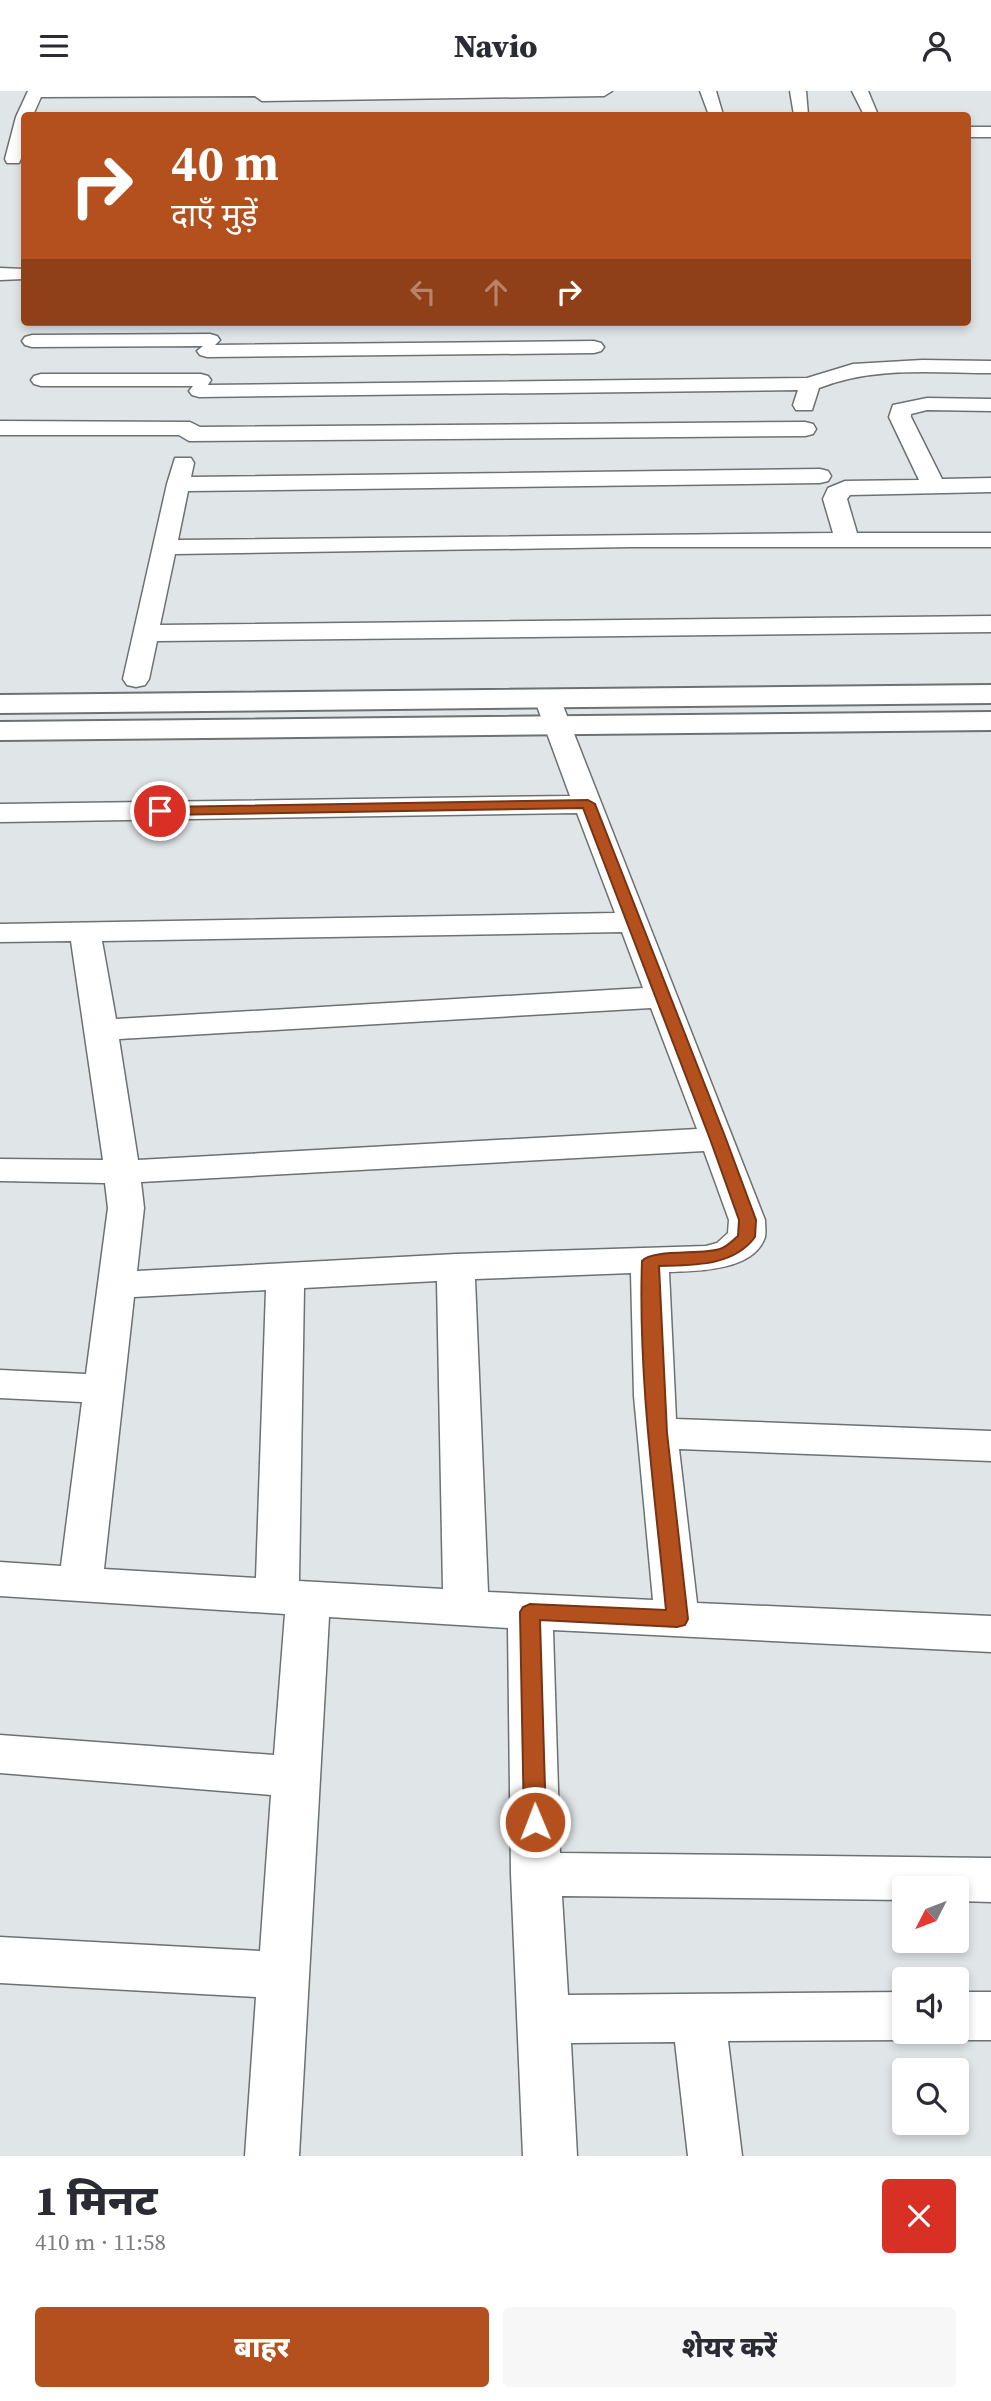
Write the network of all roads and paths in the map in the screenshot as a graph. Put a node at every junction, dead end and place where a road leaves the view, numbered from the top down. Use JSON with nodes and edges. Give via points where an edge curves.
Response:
{"nodes":[{"id":1,"x":604,"y":91,"type":"edge"},
{"id":2,"x":708,"y":91,"type":"edge"},
{"id":3,"x":798,"y":91,"type":"edge"},
{"id":4,"x":860,"y":91,"type":"edge"},
{"id":5,"x":36,"y":92,"type":"edge"},
{"id":6,"x":265,"y":93,"type":"edge"},
{"id":7,"x":467,"y":96,"type":"edge"},
{"id":8,"x":245,"y":109,"type":"dead end"},
{"id":9,"x":26,"y":112,"type":"edge"},
{"id":10,"x":715,"y":112,"type":"edge"},
{"id":11,"x":801,"y":112,"type":"edge"},
{"id":12,"x":870,"y":112,"type":"edge"},
{"id":13,"x":21,"y":128,"type":"edge"},
{"id":14,"x":971,"y":132,"type":"edge"},
{"id":15,"x":991,"y":132,"type":"edge"},
{"id":16,"x":12,"y":159,"type":"edge"},
{"id":17,"x":0,"y":274,"type":"edge"},
{"id":18,"x":21,"y":274,"type":"edge"},
{"id":19,"x":210,"y":337,"type":"edge"},
{"id":20,"x":32,"y":341,"type":"dead end"},
{"id":21,"x":594,"y":347,"type":"dead end"},
{"id":22,"x":503,"y":348,"type":"junction"},
{"id":23,"x":991,"y":367,"type":"edge"},
{"id":24,"x":41,"y":380,"type":"dead end"},
{"id":25,"x":810,"y":384,"type":"junction"},
{"id":26,"x":200,"y":385,"type":"junction"},
{"id":27,"x":507,"y":388,"type":"junction"},
{"id":28,"x":991,"y":405,"type":"edge"},
{"id":29,"x":0,"y":428,"type":"edge"},
{"id":30,"x":805,"y":429,"type":"junction"},
{"id":31,"x":190,"y":431,"type":"junction"},
{"id":32,"x":512,"y":432,"type":"junction"},
{"id":33,"x":820,"y":476,"type":"junction"},
{"id":34,"x":178,"y":484,"type":"junction"},
{"id":35,"x":933,"y":485,"type":"junction"},
{"id":36,"x":991,"y":485,"type":"edge"},
{"id":37,"x":836,"y":493,"type":"junction"},
{"id":38,"x":847,"y":540,"type":"junction"},
{"id":39,"x":990,"y":543,"type":"edge"},
{"id":40,"x":164,"y":547,"type":"junction"},
{"id":41,"x":991,"y":624,"type":"edge"},
{"id":42,"x":146,"y":633,"type":"junction"},
{"id":43,"x":991,"y":674,"type":"edge"},
{"id":44,"x":136,"y":679,"type":"junction"},
{"id":45,"x":0,"y":681,"type":"edge"},
{"id":46,"x":991,"y":694,"type":"edge"},
{"id":47,"x":0,"y":704,"type":"edge"},
{"id":48,"x":552,"y":712,"type":"junction"},
{"id":49,"x":991,"y":721,"type":"edge"},
{"id":50,"x":0,"y":731,"type":"edge"},
{"id":51,"x":588,"y":804,"type":"junction"},
{"id":52,"x":0,"y":813,"type":"edge"},
{"id":53,"x":634,"y":922,"type":"junction"},
{"id":54,"x":85,"y":931,"type":"junction"},
{"id":55,"x":0,"y":933,"type":"edge"},
{"id":56,"x":663,"y":997,"type":"junction"},
{"id":57,"x":101,"y":1030,"type":"junction"},
{"id":58,"x":718,"y":1139,"type":"junction"},
{"id":59,"x":0,"y":1170,"type":"edge"},
{"id":60,"x":122,"y":1172,"type":"junction"},
{"id":61,"x":650,"y":1261,"type":"junction"},
{"id":62,"x":457,"y":1267,"type":"junction"},
{"id":63,"x":285,"y":1277,"type":"junction"},
{"id":64,"x":118,"y":1285,"type":"junction"},
{"id":65,"x":0,"y":1384,"type":"edge"},
{"id":66,"x":103,"y":1389,"type":"junction"},
{"id":67,"x":657,"y":1433,"type":"junction"},
{"id":68,"x":991,"y":1445,"type":"edge"},
{"id":69,"x":0,"y":1579,"type":"edge"},
{"id":70,"x":80,"y":1585,"type":"junction"},
{"id":71,"x":293,"y":1597,"type":"junction"},
{"id":72,"x":466,"y":1608,"type":"junction"},
{"id":73,"x":530,"y":1612,"type":"junction"},
{"id":74,"x":677,"y":1619,"type":"junction"},
{"id":75,"x":991,"y":1634,"type":"edge"},
{"id":76,"x":0,"y":1754,"type":"edge"},
{"id":77,"x":297,"y":1777,"type":"junction"},
{"id":78,"x":536,"y":1874,"type":"junction"},
{"id":79,"x":991,"y":1880,"type":"edge"},
{"id":80,"x":0,"y":1960,"type":"edge"},
{"id":81,"x":284,"y":1975,"type":"junction"},
{"id":82,"x":892,"y":2016,"type":"edge"},
{"id":83,"x":969,"y":2016,"type":"edge"},
{"id":84,"x":991,"y":2016,"type":"edge"},
{"id":85,"x":699,"y":2018,"type":"junction"},
{"id":86,"x":544,"y":2019,"type":"junction"},
{"id":87,"x":272,"y":2156,"type":"edge"},
{"id":88,"x":550,"y":2156,"type":"edge"},
{"id":89,"x":715,"y":2156,"type":"edge"}],
"edges":[{"from":1,"to":7,"type":"street"},
{"from":2,"to":10,"type":"street"},
{"from":3,"to":11,"type":"street"},
{"from":4,"to":12,"type":"street"},
{"from":5,"to":6,"type":"street"},
{"from":5,"to":9,"type":"street"},
{"from":6,"to":7,"type":"street"},
{"from":6,"to":8,"type":"street","via":[[259,109]]},
{"from":13,"to":16,"type":"street"},
{"from":14,"to":15,"type":"street"},
{"from":17,"to":18,"type":"street"},
{"from":19,"to":20,"type":"street"},
{"from":19,"to":22,"type":"street"},
{"from":19,"to":26,"type":"street"},
{"from":21,"to":22,"type":"street"},
{"from":22,"to":27,"type":"street"},
{"from":23,"to":25,"type":"street","via":[[865,369]]},
{"from":24,"to":26,"type":"street"},
{"from":25,"to":27,"type":"street"},
{"from":25,"to":30,"type":"street","via":[[805,393]]},
{"from":26,"to":27,"type":"street"},
{"from":26,"to":31,"type":"street"},
{"from":27,"to":32,"type":"street"},
{"from":28,"to":35,"type":"street","via":[[927,404],[901,410],[900,417]]},
{"from":29,"to":31,"type":"street"},
{"from":30,"to":32,"type":"street"},
{"from":30,"to":33,"type":"street"},
{"from":31,"to":32,"type":"street"},
{"from":31,"to":34,"type":"street"},
{"from":33,"to":34,"type":"street"},
{"from":33,"to":37,"type":"street"},
{"from":34,"to":40,"type":"street"},
{"from":35,"to":36,"type":"street"},
{"from":35,"to":37,"type":"street","via":[[845,488]]},
{"from":37,"to":38,"type":"street"},
{"from":38,"to":39,"type":"street"},
{"from":38,"to":40,"type":"street"},
{"from":40,"to":42,"type":"street"},
{"from":41,"to":42,"type":"street"},
{"from":42,"to":44,"type":"street"},
{"from":43,"to":44,"type":"main road"},
{"from":44,"to":45,"type":"main road"},
{"from":46,"to":48,"type":"main road"},
{"from":47,"to":48,"type":"main road"},
{"from":48,"to":49,"type":"main road"},
{"from":48,"to":50,"type":"main road"},
{"from":48,"to":51,"type":"street"},
{"from":51,"to":52,"type":"street"},
{"from":51,"to":53,"type":"street"},
{"from":53,"to":54,"type":"street"},
{"from":53,"to":56,"type":"street"},
{"from":54,"to":55,"type":"street"},
{"from":54,"to":57,"type":"street"},
{"from":56,"to":57,"type":"street"},
{"from":56,"to":58,"type":"street"},
{"from":57,"to":60,"type":"street"},
{"from":58,"to":60,"type":"street"},
{"from":58,"to":61,"type":"street","via":[[747,1220],[746,1237],[730,1252]]},
{"from":59,"to":60,"type":"street"},
{"from":60,"to":64,"type":"street","via":[[126,1208]]},
{"from":61,"to":62,"type":"street"},
{"from":61,"to":67,"type":"street"},
{"from":62,"to":63,"type":"street"},
{"from":62,"to":72,"type":"street"},
{"from":63,"to":64,"type":"street"},
{"from":63,"to":71,"type":"street"},
{"from":64,"to":66,"type":"street"},
{"from":65,"to":66,"type":"street"},
{"from":66,"to":70,"type":"street"},
{"from":67,"to":68,"type":"street"},
{"from":67,"to":74,"type":"street"},
{"from":69,"to":70,"type":"street"},
{"from":70,"to":71,"type":"street"},
{"from":71,"to":72,"type":"street"},
{"from":71,"to":77,"type":"street"},
{"from":72,"to":73,"type":"street"},
{"from":73,"to":74,"type":"street"},
{"from":73,"to":78,"type":"street"},
{"from":74,"to":75,"type":"street"},
{"from":76,"to":77,"type":"street"},
{"from":77,"to":81,"type":"street"},
{"from":78,"to":79,"type":"street"},
{"from":78,"to":86,"type":"street"},
{"from":80,"to":81,"type":"street"},
{"from":81,"to":87,"type":"street"},
{"from":82,"to":85,"type":"street"},
{"from":83,"to":84,"type":"street"},
{"from":85,"to":86,"type":"street"},
{"from":85,"to":89,"type":"street"},
{"from":86,"to":88,"type":"street"}]}
